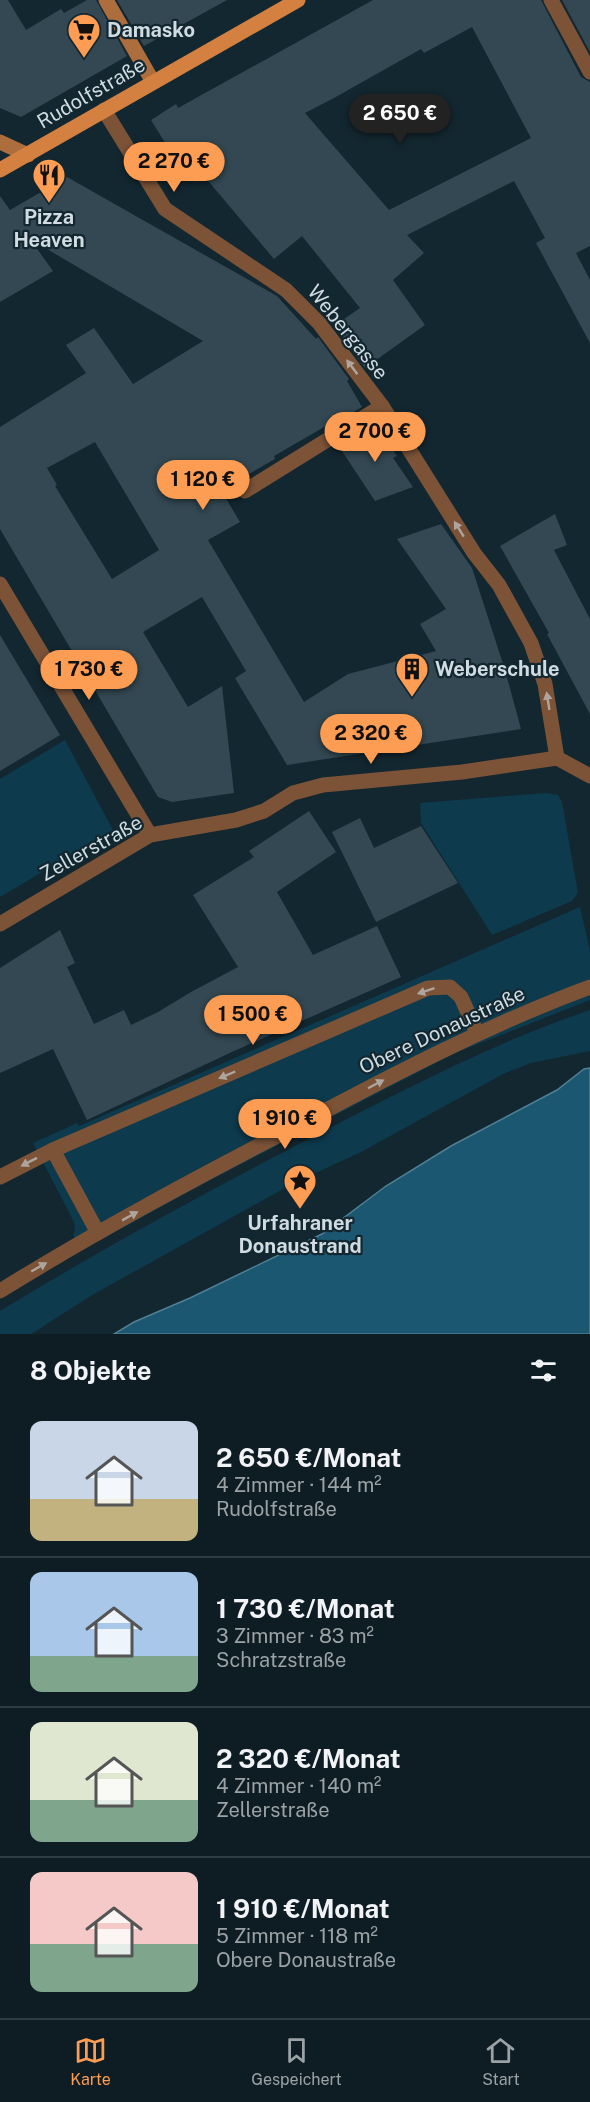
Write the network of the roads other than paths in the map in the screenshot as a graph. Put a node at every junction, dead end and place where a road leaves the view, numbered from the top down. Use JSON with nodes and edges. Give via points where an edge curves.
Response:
{"nodes":[{"id":1,"x":106,"y":0,"type":"edge"},
{"id":2,"x":298,"y":0,"type":"edge"},
{"id":3,"x":551,"y":0,"type":"edge"},
{"id":4,"x":590,"y":72,"type":"edge"},
{"id":5,"x":153,"y":82,"type":"junction"},
{"id":6,"x":104,"y":110,"type":"junction"},
{"id":7,"x":0,"y":142,"type":"edge"},
{"id":8,"x":28,"y":155,"type":"junction"},
{"id":9,"x":0,"y":171,"type":"edge"},
{"id":10,"x":382,"y":406,"type":"junction"},
{"id":11,"x":245,"y":491,"type":"dead end"},
{"id":12,"x":0,"y":584,"type":"edge"},
{"id":13,"x":6,"y":607,"type":"edge"},
{"id":14,"x":557,"y":758,"type":"junction"},
{"id":15,"x":590,"y":776,"type":"edge"},
{"id":16,"x":150,"y":835,"type":"junction"},
{"id":17,"x":0,"y":924,"type":"edge"},
{"id":18,"x":590,"y":987,"type":"edge"},
{"id":19,"x":477,"y":1033,"type":"junction"},
{"id":20,"x":53,"y":1150,"type":"junction"},
{"id":21,"x":0,"y":1177,"type":"edge"},
{"id":22,"x":98,"y":1233,"type":"junction"},
{"id":23,"x":0,"y":1291,"type":"edge"}],
"edges":[{"from":1,"to":5,"type":"street"},
{"from":2,"to":5,"type":"main road","name":"Rudolfstraße"},
{"from":3,"to":4,"type":"street"},
{"from":5,"to":6,"type":"main road","name":"Rudolfstraße"},
{"from":6,"to":8,"type":"main road","name":"Rudolfstraße"},
{"from":10,"to":6,"type":"street","name":"Webergasse","one_way":true,"via":[[319,323],[286,290],[165,209]]},
{"from":7,"to":8,"type":"street"},
{"from":8,"to":9,"type":"main road","name":"Rudolfstraße"},
{"from":10,"to":11,"type":"street"},
{"from":14,"to":10,"type":"street","name":"Webergasse","one_way":true,"via":[[545,684],[531,643],[499,585],[474,553]]},
{"from":12,"to":13,"type":"street"},
{"from":13,"to":16,"type":"street"},
{"from":14,"to":15,"type":"street"},
{"from":14,"to":16,"type":"street","name":"Zellerstraße","via":[[462,772],[323,785],[292,793],[264,811],[236,820]]},
{"from":16,"to":17,"type":"street","name":"Zellerstraße"},
{"from":18,"to":19,"type":"street","name":"Obere Donaustraße"},
{"from":19,"to":20,"type":"street","one_way":true,"via":[[461,997],[450,987],[429,988]]},
{"from":22,"to":19,"type":"street","name":"Obere Donaustraße","one_way":true},
{"from":20,"to":21,"type":"street","one_way":true},
{"from":20,"to":22,"type":"street"},
{"from":23,"to":22,"type":"street","name":"Obere Donaustraße","one_way":true}]}
